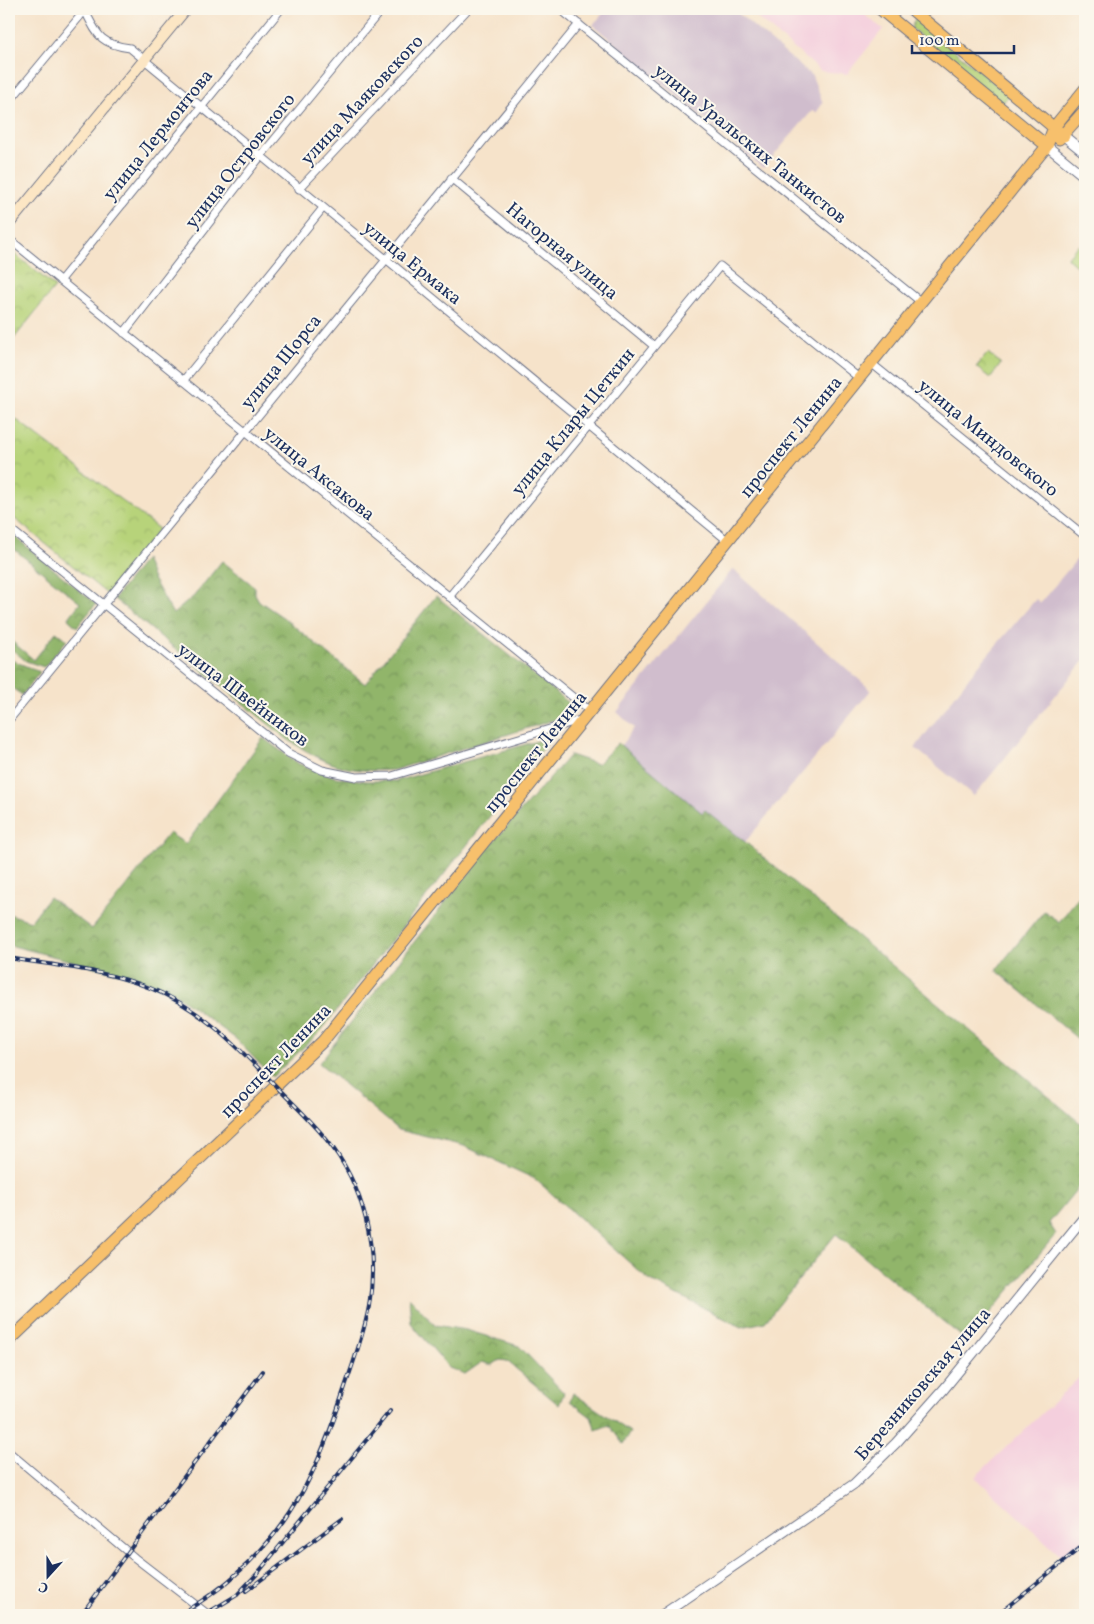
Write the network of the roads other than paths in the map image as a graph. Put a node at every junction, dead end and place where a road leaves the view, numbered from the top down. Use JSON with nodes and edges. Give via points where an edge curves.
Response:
{"nodes":[{"id":1,"x":85,"y":9,"type":"edge"},
{"id":2,"x":186,"y":9,"type":"edge"},
{"id":3,"x":281,"y":9,"type":"edge"},
{"id":4,"x":382,"y":9,"type":"edge"},
{"id":5,"x":468,"y":9,"type":"edge"},
{"id":6,"x":560,"y":9,"type":"edge"},
{"id":7,"x":880,"y":9,"type":"edge"},
{"id":8,"x":911,"y":9,"type":"edge"},
{"id":9,"x":579,"y":24,"type":"junction"},
{"id":10,"x":144,"y":59,"type":"junction"},
{"id":11,"x":1085,"y":89,"type":"edge"},
{"id":12,"x":9,"y":102,"type":"edge"},
{"id":13,"x":200,"y":107,"type":"junction"},
{"id":14,"x":1085,"y":110,"type":"edge"},
{"id":15,"x":1054,"y":127,"type":"junction"},
{"id":16,"x":1064,"y":136,"type":"junction"},
{"id":17,"x":1047,"y":146,"type":"junction"},
{"id":18,"x":1085,"y":153,"type":"edge"},
{"id":19,"x":260,"y":157,"type":"junction"},
{"id":20,"x":1085,"y":177,"type":"edge"},
{"id":21,"x":451,"y":178,"type":"junction"},
{"id":22,"x":299,"y":189,"type":"junction"},
{"id":23,"x":322,"y":208,"type":"junction"},
{"id":24,"x":9,"y":224,"type":"edge"},
{"id":25,"x":9,"y":239,"type":"edge"},
{"id":26,"x":384,"y":260,"type":"junction"},
{"id":27,"x":60,"y":281,"type":"junction"},
{"id":28,"x":921,"y":302,"type":"junction"},
{"id":29,"x":124,"y":333,"type":"junction"},
{"id":30,"x":654,"y":346,"type":"junction"},
{"id":31,"x":872,"y":363,"type":"junction"},
{"id":32,"x":859,"y":378,"type":"junction"},
{"id":33,"x":183,"y":382,"type":"junction"},
{"id":34,"x":588,"y":427,"type":"junction"},
{"id":35,"x":243,"y":432,"type":"junction"},
{"id":36,"x":9,"y":528,"type":"edge"},
{"id":37,"x":1085,"y":536,"type":"edge"},
{"id":38,"x":728,"y":541,"type":"junction"},
{"id":39,"x":449,"y":597,"type":"junction"},
{"id":40,"x":103,"y":604,"type":"junction"},
{"id":41,"x":587,"y":715,"type":"junction"},
{"id":42,"x":9,"y":720,"type":"edge"},
{"id":43,"x":1085,"y":1216,"type":"edge"},
{"id":44,"x":9,"y":1341,"type":"edge"},
{"id":45,"x":9,"y":1452,"type":"edge"},
{"id":46,"x":209,"y":1615,"type":"edge"},
{"id":47,"x":662,"y":1615,"type":"edge"}],
"edges":[{"from":1,"to":10,"type":"street","name":"улица Ермака","via":[[93,29],[113,46],[130,48]]},
{"from":1,"to":12,"type":"street"},
{"from":2,"to":10,"type":"main road"},
{"from":3,"to":13,"type":"street","name":"улица Лермонтова"},
{"from":4,"to":19,"type":"street","name":"улица Островского"},
{"from":5,"to":22,"type":"street","name":"улица Маяковского"},
{"from":6,"to":9,"type":"street","name":"улица Уральских Танкистов"},
{"from":7,"to":17,"type":"main road"},
{"from":8,"to":15,"type":"main road"},
{"from":9,"to":21,"type":"street","name":"улица Щорса"},
{"from":9,"to":28,"type":"street","name":"улица Уральских Танкистов"},
{"from":10,"to":13,"type":"street","name":"улица Ермака"},
{"from":10,"to":24,"type":"main road"},
{"from":11,"to":15,"type":"main road","name":"проспект Ленина"},
{"from":13,"to":19,"type":"street","name":"улица Ермака"},
{"from":13,"to":27,"type":"street","name":"улица Лермонтова"},
{"from":14,"to":16,"type":"main road","name":"проспект Ленина"},
{"from":15,"to":16,"type":"main road"},
{"from":15,"to":17,"type":"main road","name":"проспект Ленина"},
{"from":16,"to":17,"type":"main road","name":"проспект Ленина"},
{"from":16,"to":18,"type":"street"},
{"from":17,"to":20,"type":"street"},
{"from":17,"to":28,"type":"main road","name":"проспект Ленина"},
{"from":19,"to":22,"type":"street","name":"улица Ермака"},
{"from":19,"to":29,"type":"street","name":"улица Островского"},
{"from":21,"to":26,"type":"street","name":"улица Щорса"},
{"from":21,"to":30,"type":"street","name":"Нагорная улица"},
{"from":22,"to":23,"type":"street","name":"улица Ермака"},
{"from":23,"to":26,"type":"street","name":"улица Ермака"},
{"from":23,"to":33,"type":"street"},
{"from":25,"to":27,"type":"street","name":"улица Аксакова"},
{"from":26,"to":34,"type":"street","name":"улица Ермака"},
{"from":26,"to":35,"type":"street","name":"улица Щорса"},
{"from":27,"to":29,"type":"street","name":"улица Аксакова"},
{"from":28,"to":31,"type":"main road","name":"проспект Ленина"},
{"from":29,"to":33,"type":"street","name":"улица Аксакова"},
{"from":30,"to":32,"type":"street","name":"улица Клары Цеткин","via":[[720,266]]},
{"from":30,"to":34,"type":"street","name":"улица Клары Цеткин"},
{"from":31,"to":32,"type":"main road","name":"проспект Ленина"},
{"from":31,"to":37,"type":"street","name":"улица Миндовского"},
{"from":32,"to":38,"type":"main road","name":"проспект Ленина"},
{"from":33,"to":35,"type":"street","name":"улица Аксакова"},
{"from":34,"to":38,"type":"street","name":"улица Ермака"},
{"from":34,"to":39,"type":"street","name":"улица Клары Цеткин"},
{"from":35,"to":39,"type":"street","name":"улица Аксакова"},
{"from":35,"to":40,"type":"street","name":"улица Щорса"},
{"from":36,"to":40,"type":"street","name":"улица Швейников"},
{"from":38,"to":41,"type":"main road","name":"проспект Ленина"},
{"from":39,"to":41,"type":"street","name":"улица Аксакова"},
{"from":40,"to":41,"type":"street","name":"улица Швейников","via":[[288,753],[322,770],[356,777],[392,776]]},
{"from":40,"to":42,"type":"street","name":"улица Щорса"},
{"from":41,"to":44,"type":"main road","name":"проспект Ленина","via":[[323,1041]]},
{"from":43,"to":47,"type":"street","name":"Березниковская улица","via":[[944,1389],[854,1484]]},
{"from":45,"to":46,"type":"street","via":[[135,1558]]}]}
